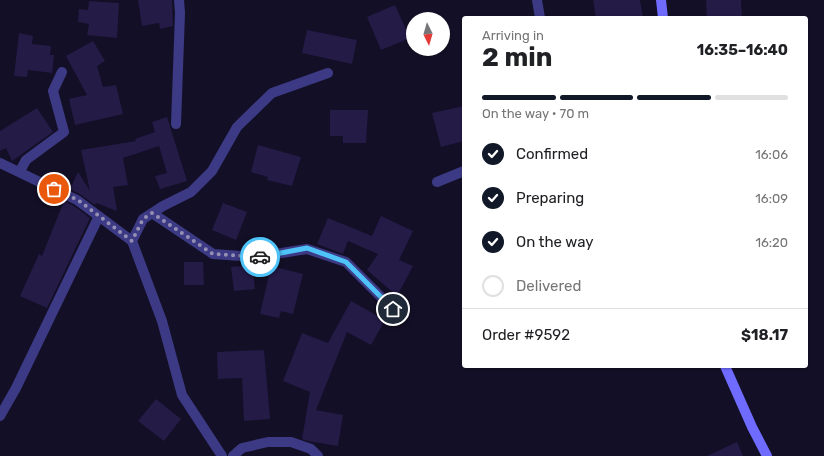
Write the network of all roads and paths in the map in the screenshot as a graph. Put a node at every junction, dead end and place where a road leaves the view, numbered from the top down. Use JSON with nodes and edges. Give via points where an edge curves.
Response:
{"nodes":[{"id":1,"x":179,"y":0,"type":"edge"},
{"id":2,"x":537,"y":0,"type":"edge"},
{"id":3,"x":661,"y":0,"type":"edge"},
{"id":4,"x":540,"y":16,"type":"edge"},
{"id":5,"x":663,"y":16,"type":"edge"},
{"id":6,"x":62,"y":72,"type":"dead end"},
{"id":7,"x":328,"y":73,"type":"dead end"},
{"id":8,"x":176,"y":124,"type":"dead end"},
{"id":9,"x":0,"y":163,"type":"edge"},
{"id":10,"x":20,"y":172,"type":"junction"},
{"id":11,"x":462,"y":172,"type":"edge"},
{"id":12,"x":437,"y":182,"type":"dead end"},
{"id":13,"x":152,"y":213,"type":"junction"},
{"id":14,"x":98,"y":216,"type":"junction"},
{"id":15,"x":132,"y":241,"type":"junction"},
{"id":16,"x":393,"y":309,"type":"dead end"},
{"id":17,"x":726,"y":368,"type":"edge"},
{"id":18,"x":0,"y":416,"type":"edge"},
{"id":19,"x":222,"y":456,"type":"edge"},
{"id":20,"x":233,"y":456,"type":"edge"},
{"id":21,"x":318,"y":456,"type":"edge"},
{"id":22,"x":767,"y":456,"type":"edge"}],
"edges":[{"from":1,"to":8,"type":"street"},
{"from":2,"to":4,"type":"street"},
{"from":3,"to":5,"type":"street"},
{"from":6,"to":10,"type":"street","via":[[53,91],[64,132],[26,160]]},
{"from":7,"to":13,"type":"street","via":[[272,93],[237,127],[206,177],[190,192]]},
{"from":9,"to":10,"type":"street"},
{"from":10,"to":14,"type":"street","via":[[78,200]]},
{"from":11,"to":12,"type":"street"},
{"from":13,"to":15,"type":"street","via":[[143,219]]},
{"from":13,"to":16,"type":"street","via":[[213,254],[256,257],[307,248],[346,262]]},
{"from":14,"to":15,"type":"street"},
{"from":14,"to":18,"type":"street","via":[[16,388]]},
{"from":15,"to":19,"type":"street","via":[[162,321],[182,395]]},
{"from":17,"to":22,"type":"street"},
{"from":20,"to":21,"type":"street","via":[[242,448],[268,442],[291,442],[311,449]]}]}
